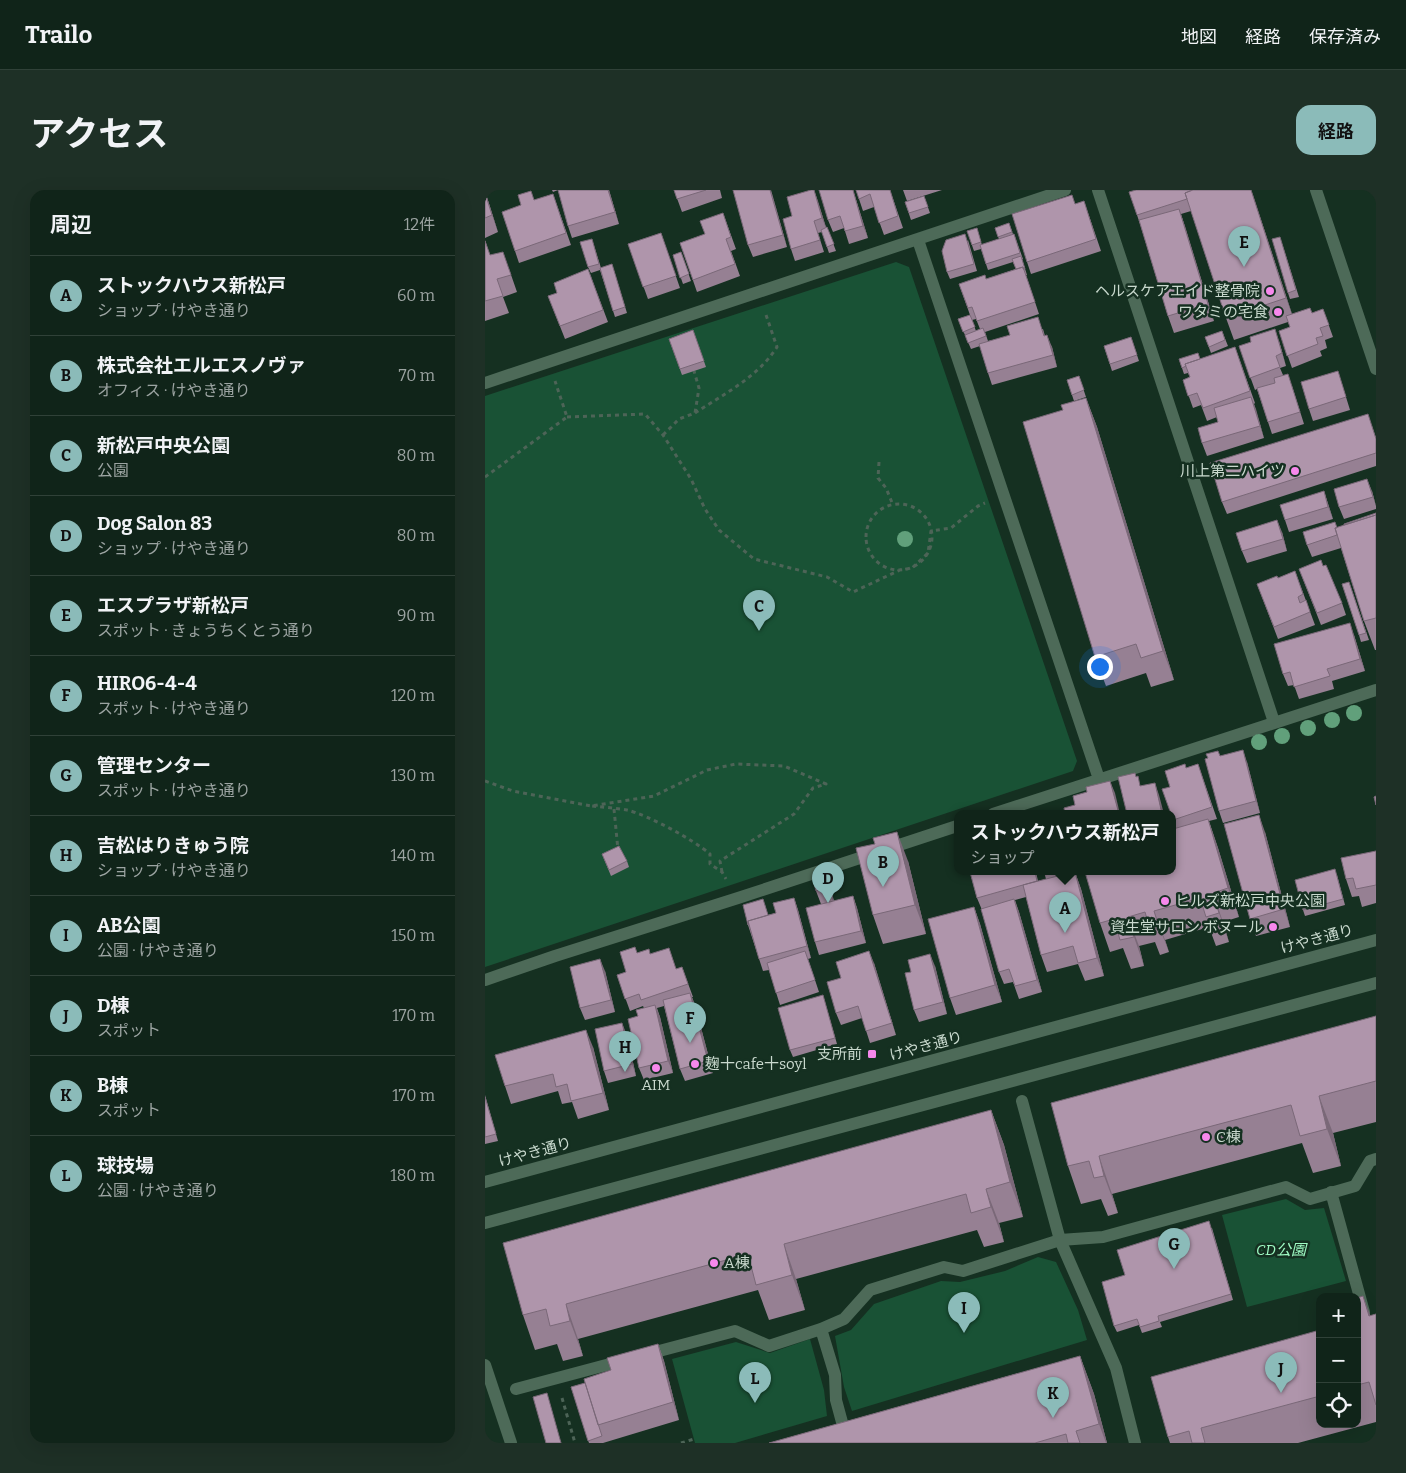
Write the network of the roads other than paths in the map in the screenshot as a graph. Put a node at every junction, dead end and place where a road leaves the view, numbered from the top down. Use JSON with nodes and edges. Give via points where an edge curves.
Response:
{"nodes":[{"id":1,"x":1065,"y":190,"type":"edge"},
{"id":2,"x":1098,"y":190,"type":"edge"},
{"id":3,"x":1315,"y":190,"type":"edge"},
{"id":4,"x":918,"y":240,"type":"junction"},
{"id":5,"x":1376,"y":369,"type":"edge"},
{"id":6,"x":485,"y":383,"type":"edge"},
{"id":7,"x":1376,"y":690,"type":"edge"},
{"id":8,"x":1274,"y":722,"type":"junction"},
{"id":9,"x":1099,"y":779,"type":"junction"},
{"id":10,"x":1005,"y":810,"type":"edge"},
{"id":11,"x":954,"y":827,"type":"edge"},
{"id":12,"x":1376,"y":940,"type":"edge"},
{"id":13,"x":485,"y":980,"type":"edge"},
{"id":14,"x":1376,"y":983,"type":"edge"},
{"id":15,"x":1022,"y":1101,"type":"dead end"},
{"id":16,"x":1376,"y":1159,"type":"edge"},
{"id":17,"x":485,"y":1182,"type":"edge"},
{"id":18,"x":1331,"y":1192,"type":"junction"},
{"id":19,"x":485,"y":1223,"type":"edge"},
{"id":20,"x":1060,"y":1240,"type":"junction"},
{"id":21,"x":1368,"y":1326,"type":"edge"},
{"id":22,"x":821,"y":1329,"type":"junction"},
{"id":23,"x":485,"y":1365,"type":"edge"},
{"id":24,"x":516,"y":1389,"type":"dead end"},
{"id":25,"x":847,"y":1437,"type":"edge"},
{"id":26,"x":511,"y":1443,"type":"edge"},
{"id":27,"x":1135,"y":1443,"type":"edge"}],
"edges":[{"from":1,"to":4,"type":"street"},
{"from":2,"to":8,"type":"street"},
{"from":3,"to":5,"type":"street"},
{"from":4,"to":6,"type":"street"},
{"from":4,"to":9,"type":"street"},
{"from":7,"to":8,"type":"street"},
{"from":8,"to":9,"type":"street"},
{"from":9,"to":10,"type":"street"},
{"from":11,"to":13,"type":"street"},
{"from":12,"to":17,"type":"street","name":"けやき通り"},
{"from":14,"to":19,"type":"street"},
{"from":15,"to":20,"type":"street"},
{"from":16,"to":18,"type":"street","via":[[1371,1161],[1355,1186]]},
{"from":18,"to":20,"type":"street","via":[[1310,1199],[1286,1187],[1103,1237]]},
{"from":18,"to":21,"type":"street"},
{"from":20,"to":22,"type":"street","via":[[963,1271],[944,1267],[870,1290],[844,1319]]},
{"from":20,"to":27,"type":"street","via":[[1116,1368]]},
{"from":22,"to":24,"type":"street","via":[[769,1346],[735,1331]]},
{"from":22,"to":25,"type":"street","via":[[835,1375],[836,1400]]},
{"from":23,"to":26,"type":"street"}]}
